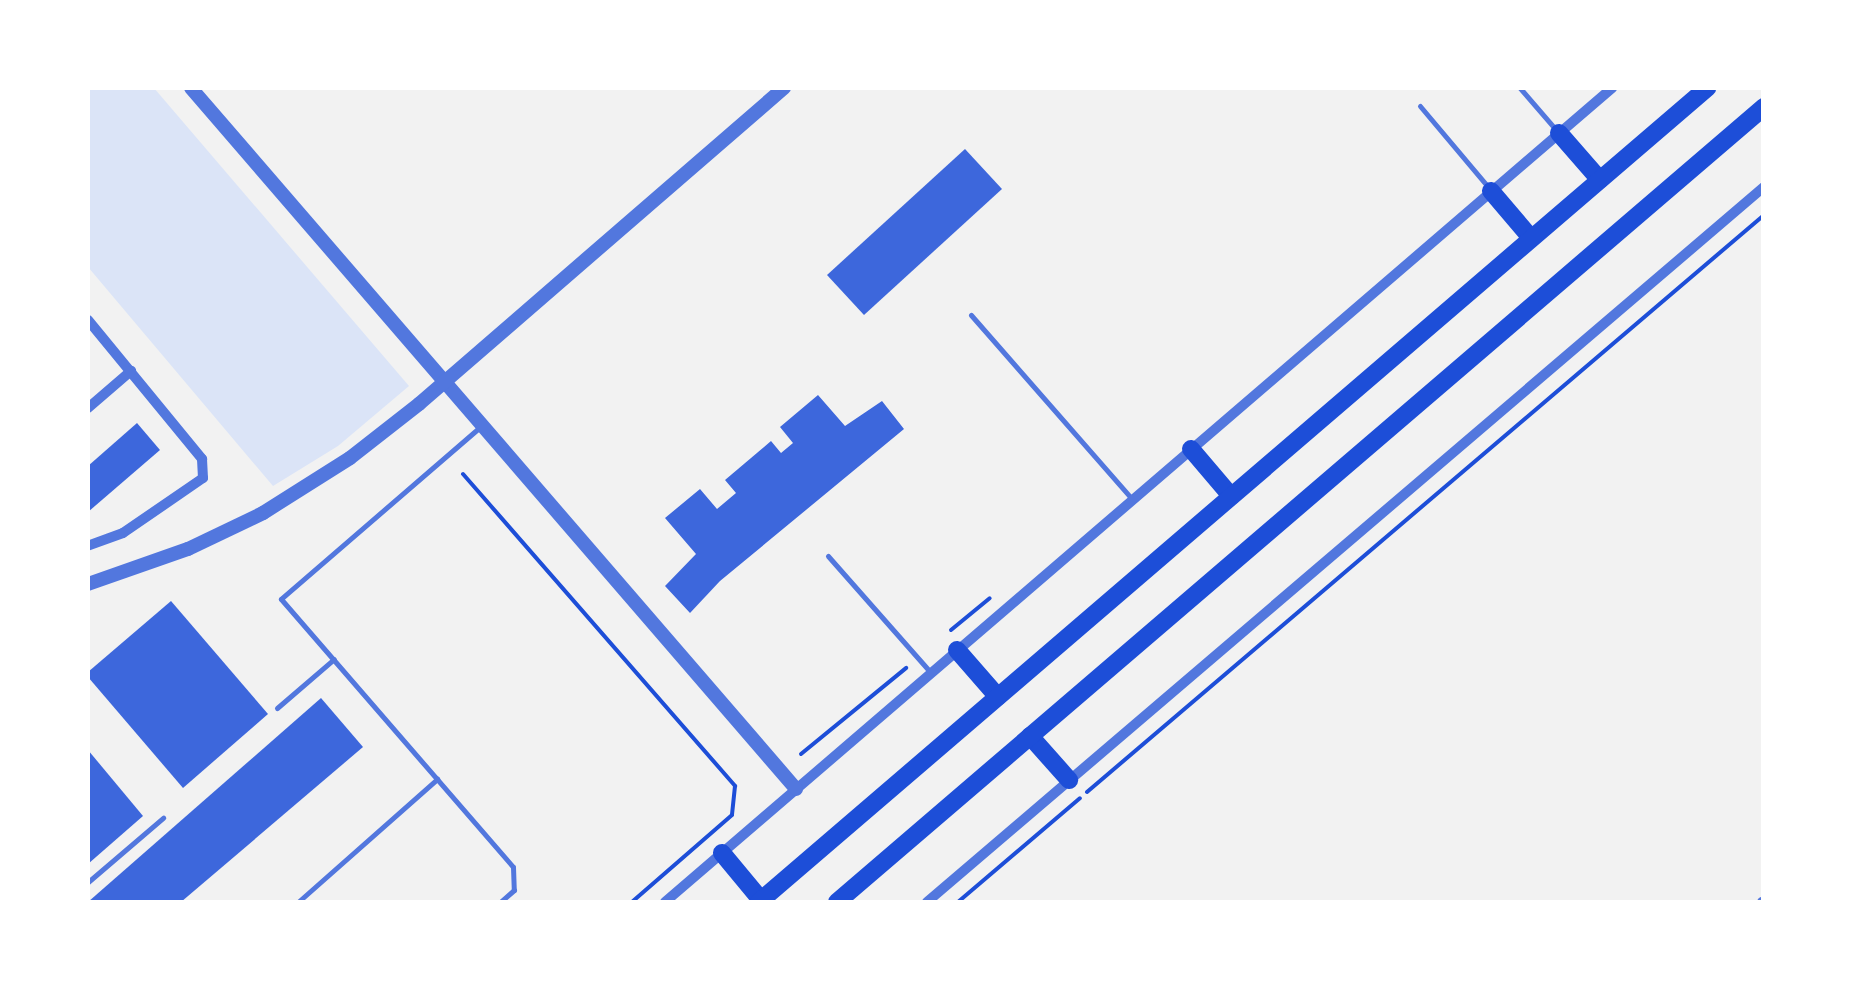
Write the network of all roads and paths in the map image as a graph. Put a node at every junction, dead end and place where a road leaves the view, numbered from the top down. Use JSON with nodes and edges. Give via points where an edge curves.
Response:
{"nodes":[{"id":1,"x":191,"y":88,"type":"edge"},
{"id":2,"x":784,"y":88,"type":"edge"},
{"id":3,"x":1520,"y":88,"type":"edge"},
{"id":4,"x":1612,"y":88,"type":"edge"},
{"id":5,"x":1707,"y":88,"type":"edge"},
{"id":6,"x":1420,"y":106,"type":"dead end"},
{"id":7,"x":1764,"y":107,"type":"edge"},
{"id":8,"x":1559,"y":133,"type":"junction"},
{"id":9,"x":1600,"y":180,"type":"junction"},
{"id":10,"x":1764,"y":187,"type":"edge"},
{"id":11,"x":1491,"y":191,"type":"junction"},
{"id":12,"x":1764,"y":215,"type":"edge"},
{"id":13,"x":1531,"y":238,"type":"junction"},
{"id":14,"x":971,"y":316,"type":"dead end"},
{"id":15,"x":88,"y":320,"type":"edge"},
{"id":16,"x":131,"y":372,"type":"junction"},
{"id":17,"x":445,"y":382,"type":"junction"},
{"id":18,"x":88,"y":408,"type":"edge"},
{"id":19,"x":482,"y":426,"type":"junction"},
{"id":20,"x":1190,"y":450,"type":"junction"},
{"id":21,"x":462,"y":474,"type":"dead end"},
{"id":22,"x":1230,"y":496,"type":"junction"},
{"id":23,"x":1132,"y":499,"type":"junction"},
{"id":24,"x":88,"y":546,"type":"edge"},
{"id":25,"x":828,"y":556,"type":"dead end"},
{"id":26,"x":88,"y":584,"type":"edge"},
{"id":27,"x":957,"y":650,"type":"junction"},
{"id":28,"x":334,"y":659,"type":"junction"},
{"id":29,"x":930,"y":673,"type":"junction"},
{"id":30,"x":998,"y":697,"type":"junction"},
{"id":31,"x":277,"y":708,"type":"dead end"},
{"id":32,"x":1030,"y":736,"type":"junction"},
{"id":33,"x":437,"y":779,"type":"junction"},
{"id":34,"x":1069,"y":780,"type":"junction"},
{"id":35,"x":796,"y":789,"type":"junction"},
{"id":36,"x":162,"y":818,"type":"dead end"},
{"id":37,"x":722,"y":853,"type":"junction"},
{"id":38,"x":88,"y":882,"type":"edge"},
{"id":39,"x":760,"y":901,"type":"edge"},
{"id":40,"x":298,"y":902,"type":"edge"},
{"id":41,"x":500,"y":902,"type":"edge"},
{"id":42,"x":632,"y":902,"type":"edge"},
{"id":43,"x":666,"y":902,"type":"edge"},
{"id":44,"x":837,"y":902,"type":"edge"},
{"id":45,"x":927,"y":902,"type":"edge"},
{"id":46,"x":958,"y":902,"type":"edge"}],
"edges":[{"from":1,"to":17,"type":"street"},
{"from":2,"to":17,"type":"street"},
{"from":3,"to":8,"type":"lane"},
{"from":4,"to":8,"type":"street"},
{"from":5,"to":9,"type":"main road"},
{"from":6,"to":11,"type":"lane"},
{"from":7,"to":32,"type":"main road"},
{"from":8,"to":9,"type":"main road"},
{"from":8,"to":11,"type":"street"},
{"from":9,"to":13,"type":"main road"},
{"from":10,"to":34,"type":"street"},
{"from":11,"to":13,"type":"main road"},
{"from":11,"to":20,"type":"street"},
{"from":12,"to":46,"type":"path"},
{"from":13,"to":22,"type":"main road"},
{"from":14,"to":23,"type":"lane"},
{"from":15,"to":16,"type":"street"},
{"from":16,"to":18,"type":"street"},
{"from":16,"to":24,"type":"street","via":[[202,459],[203,478],[124,532]]},
{"from":17,"to":19,"type":"street"},
{"from":17,"to":26,"type":"street","via":[[350,458],[263,513],[188,549]]},
{"from":19,"to":28,"type":"lane","via":[[281,599]]},
{"from":19,"to":35,"type":"street"},
{"from":20,"to":22,"type":"main road"},
{"from":20,"to":23,"type":"street"},
{"from":21,"to":42,"type":"path","via":[[735,786],[732,815]]},
{"from":22,"to":30,"type":"main road"},
{"from":23,"to":27,"type":"street"},
{"from":25,"to":29,"type":"lane"},
{"from":27,"to":29,"type":"street"},
{"from":27,"to":30,"type":"main road"},
{"from":28,"to":31,"type":"lane"},
{"from":28,"to":33,"type":"lane"},
{"from":29,"to":35,"type":"street"},
{"from":30,"to":39,"type":"main road"},
{"from":32,"to":34,"type":"main road"},
{"from":32,"to":44,"type":"main road"},
{"from":33,"to":40,"type":"lane"},
{"from":33,"to":41,"type":"lane","via":[[512,867],[514,890]]},
{"from":34,"to":45,"type":"street"},
{"from":35,"to":37,"type":"street"},
{"from":36,"to":38,"type":"lane"},
{"from":37,"to":39,"type":"main road"},
{"from":37,"to":43,"type":"street"}]}
